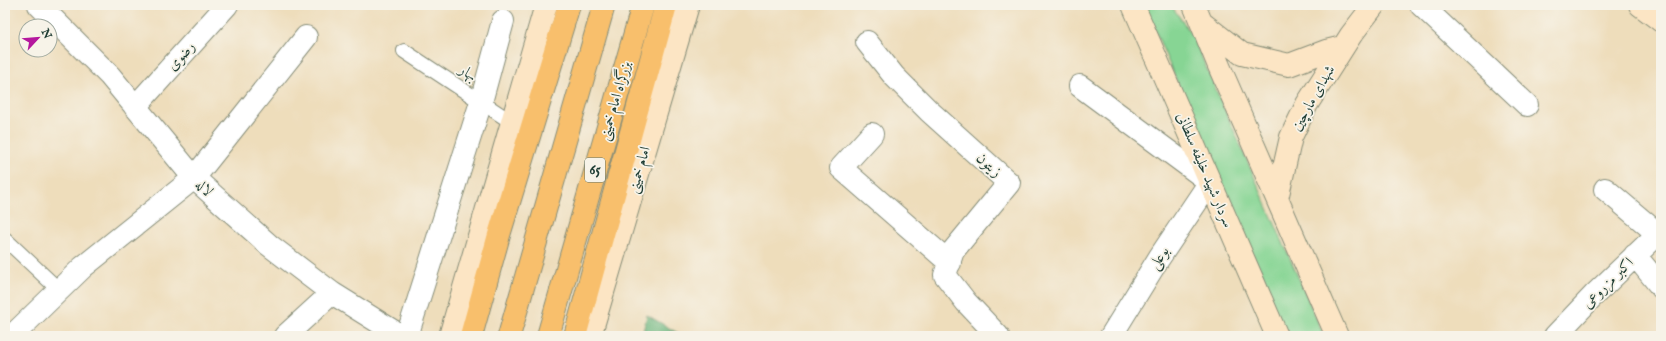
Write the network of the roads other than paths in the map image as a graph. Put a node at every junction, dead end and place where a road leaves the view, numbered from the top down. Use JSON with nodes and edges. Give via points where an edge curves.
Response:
{"nodes":[{"id":1,"x":39,"y":5,"type":"edge"},
{"id":2,"x":227,"y":5,"type":"edge"},
{"id":3,"x":546,"y":5,"type":"edge"},
{"id":4,"x":569,"y":5,"type":"edge"},
{"id":5,"x":604,"y":5,"type":"edge"},
{"id":6,"x":643,"y":5,"type":"edge"},
{"id":7,"x":666,"y":5,"type":"edge"},
{"id":8,"x":688,"y":5,"type":"edge"},
{"id":9,"x":1134,"y":5,"type":"edge"},
{"id":10,"x":1374,"y":5,"type":"edge"},
{"id":11,"x":1421,"y":5,"type":"edge"},
{"id":12,"x":1640,"y":5,"type":"edge"},
{"id":13,"x":1195,"y":11,"type":"edge"},
{"id":14,"x":503,"y":21,"type":"dead end"},
{"id":15,"x":1661,"y":21,"type":"edge"},
{"id":16,"x":306,"y":37,"type":"dead end"},
{"id":17,"x":867,"y":42,"type":"dead end"},
{"id":18,"x":1343,"y":46,"type":"junction"},
{"id":19,"x":404,"y":51,"type":"dead end"},
{"id":20,"x":1080,"y":86,"type":"dead end"},
{"id":21,"x":481,"y":102,"type":"junction"},
{"id":22,"x":1527,"y":105,"type":"dead end"},
{"id":23,"x":135,"y":107,"type":"junction"},
{"id":24,"x":513,"y":123,"type":"junction"},
{"id":25,"x":872,"y":134,"type":"dead end"},
{"id":26,"x":194,"y":178,"type":"junction"},
{"id":27,"x":1210,"y":182,"type":"junction"},
{"id":28,"x":1606,"y":189,"type":"dead end"},
{"id":29,"x":1278,"y":199,"type":"junction"},
{"id":30,"x":1660,"y":232,"type":"edge"},
{"id":31,"x":5,"y":239,"type":"edge"},
{"id":32,"x":1635,"y":255,"type":"junction"},
{"id":33,"x":950,"y":262,"type":"junction"},
{"id":34,"x":1661,"y":287,"type":"edge"},
{"id":35,"x":59,"y":290,"type":"junction"},
{"id":36,"x":332,"y":293,"type":"junction"},
{"id":37,"x":12,"y":336,"type":"edge"},
{"id":38,"x":285,"y":336,"type":"edge"},
{"id":39,"x":401,"y":336,"type":"edge"},
{"id":40,"x":407,"y":336,"type":"edge"},
{"id":41,"x":450,"y":336,"type":"edge"},
{"id":42,"x":472,"y":336,"type":"edge"},
{"id":43,"x":509,"y":336,"type":"edge"},
{"id":44,"x":548,"y":336,"type":"edge"},
{"id":45,"x":575,"y":336,"type":"edge"},
{"id":46,"x":590,"y":336,"type":"edge"},
{"id":47,"x":998,"y":336,"type":"edge"},
{"id":48,"x":1111,"y":336,"type":"edge"},
{"id":49,"x":1277,"y":336,"type":"edge"},
{"id":50,"x":1337,"y":336,"type":"edge"},
{"id":51,"x":1555,"y":336,"type":"edge"}],
"edges":[{"from":1,"to":23,"type":"street","name":"لاله","via":[[110,76]]},
{"from":2,"to":23,"type":"street","name":"رضوی"},
{"from":3,"to":24,"type":"main road"},
{"from":4,"to":42,"type":"highway","via":[[499,235]]},
{"from":5,"to":43,"type":"highway"},
{"from":6,"to":44,"type":"highway","name":"بزرگراه امام خمینی","number":"65"},
{"from":7,"to":45,"type":"highway"},
{"from":8,"to":46,"type":"main road","name":"امام خمینی"},
{"from":9,"to":27,"type":"main road","name":"سردار شهید خلیفه سلطانی"},
{"from":10,"to":18,"type":"main road","name":"شهدای مارچین"},
{"from":11,"to":22,"type":"street"},
{"from":12,"to":15,"type":"main road"},
{"from":13,"to":18,"type":"main road","name":"شهدای مارچین","via":[[1242,54],[1289,65]]},
{"from":13,"to":29,"type":"main road"},
{"from":14,"to":21,"type":"street"},
{"from":16,"to":26,"type":"street"},
{"from":17,"to":33,"type":"street","name":"زیتون","via":[[894,76],[929,111],[1009,183],[954,251]]},
{"from":18,"to":29,"type":"main road","name":"شهدای مارچین","via":[[1307,104],[1291,137]]},
{"from":19,"to":21,"type":"lane","name":"بهار"},
{"from":20,"to":27,"type":"street"},
{"from":21,"to":24,"type":"lane","name":"بهار"},
{"from":21,"to":40,"type":"street"},
{"from":23,"to":26,"type":"street","name":"لاله"},
{"from":24,"to":41,"type":"main road"},
{"from":25,"to":33,"type":"street","via":[[841,168]]},
{"from":26,"to":35,"type":"street","via":[[83,267]]},
{"from":26,"to":36,"type":"street","name":"لاله","via":[[268,245]]},
{"from":27,"to":48,"type":"street","name":"بوعلی"},
{"from":27,"to":49,"type":"main road","name":"سردار شهید خلیفه سلطانی"},
{"from":28,"to":30,"type":"street"},
{"from":29,"to":50,"type":"main road"},
{"from":30,"to":32,"type":"street","name":"اکبر مزروعی"},
{"from":31,"to":35,"type":"lane"},
{"from":32,"to":34,"type":"street"},
{"from":32,"to":51,"type":"street","name":"اکبر مزروعی"},
{"from":33,"to":47,"type":"street","name":"زیتون","via":[[945,275]]},
{"from":35,"to":37,"type":"street"},
{"from":36,"to":38,"type":"street"},
{"from":36,"to":39,"type":"street","name":"لاله"}]}
